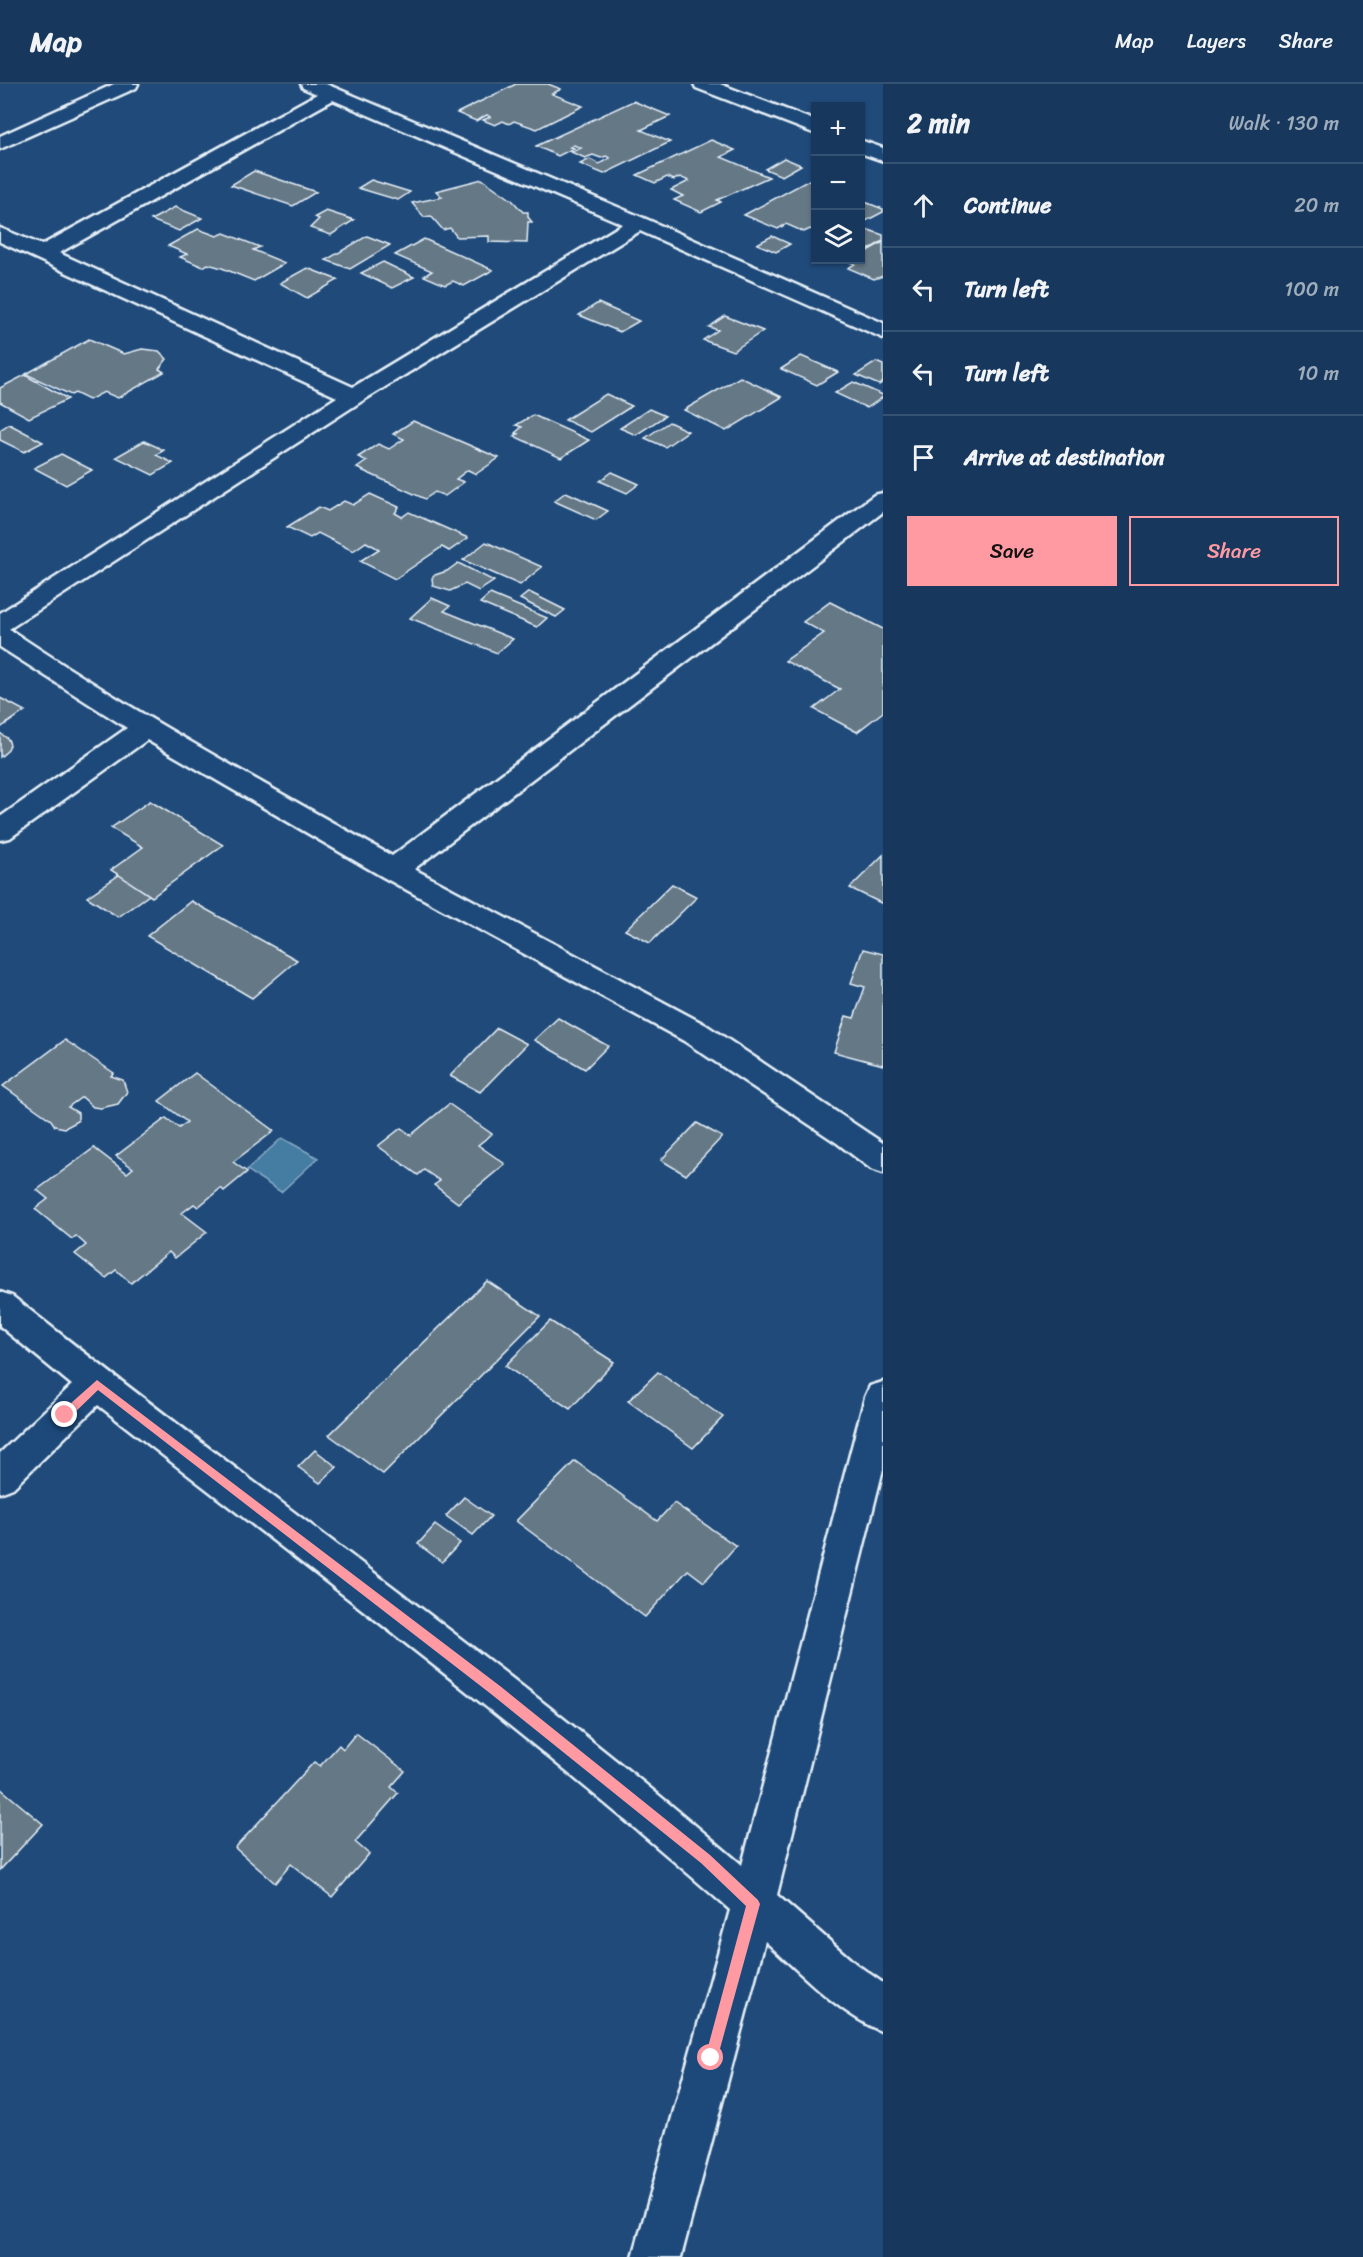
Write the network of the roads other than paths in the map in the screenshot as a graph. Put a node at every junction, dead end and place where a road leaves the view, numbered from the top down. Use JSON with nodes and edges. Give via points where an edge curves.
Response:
{"nodes":[{"id":1,"x":129,"y":84,"type":"edge"},
{"id":2,"x":310,"y":84,"type":"edge"},
{"id":3,"x":702,"y":84,"type":"edge"},
{"id":4,"x":332,"y":93,"type":"junction"},
{"id":5,"x":811,"y":126,"type":"edge"},
{"id":6,"x":0,"y":143,"type":"edge"},
{"id":7,"x":865,"y":148,"type":"edge"},
{"id":8,"x":883,"y":155,"type":"edge"},
{"id":9,"x":639,"y":223,"type":"junction"},
{"id":10,"x":0,"y":234,"type":"edge"},
{"id":11,"x":44,"y":253,"type":"junction"},
{"id":12,"x":883,"y":331,"type":"edge"},
{"id":13,"x":354,"y":396,"type":"junction"},
{"id":14,"x":883,"y":500,"type":"edge"},
{"id":15,"x":0,"y":624,"type":"edge"},
{"id":16,"x":0,"y":635,"type":"edge"},
{"id":17,"x":146,"y":728,"type":"junction"},
{"id":18,"x":0,"y":831,"type":"edge"},
{"id":19,"x":393,"y":870,"type":"junction"},
{"id":20,"x":883,"y":1160,"type":"edge"},
{"id":21,"x":0,"y":1306,"type":"edge"},
{"id":22,"x":97,"y":1384,"type":"junction"},
{"id":23,"x":883,"y":1398,"type":"edge"},
{"id":24,"x":0,"y":1477,"type":"edge"},
{"id":25,"x":753,"y":1904,"type":"junction"},
{"id":26,"x":883,"y":2010,"type":"edge"},
{"id":27,"x":657,"y":2257,"type":"edge"}],
"edges":[{"from":1,"to":6,"type":"street"},
{"from":2,"to":4,"type":"street"},
{"from":3,"to":5,"type":"street"},
{"from":4,"to":9,"type":"street"},
{"from":4,"to":11,"type":"street"},
{"from":7,"to":8,"type":"street"},
{"from":9,"to":12,"type":"street"},
{"from":9,"to":13,"type":"street"},
{"from":10,"to":11,"type":"street"},
{"from":11,"to":13,"type":"street"},
{"from":13,"to":15,"type":"street"},
{"from":14,"to":19,"type":"street"},
{"from":16,"to":17,"type":"street"},
{"from":17,"to":18,"type":"street"},
{"from":17,"to":19,"type":"street"},
{"from":19,"to":20,"type":"street","via":[[695,1033]]},
{"from":21,"to":22,"type":"street"},
{"from":22,"to":24,"type":"street"},
{"from":22,"to":25,"type":"street","via":[[505,1697],[705,1859]]},
{"from":23,"to":25,"type":"street"},
{"from":25,"to":26,"type":"street"},
{"from":25,"to":27,"type":"street"}]}
